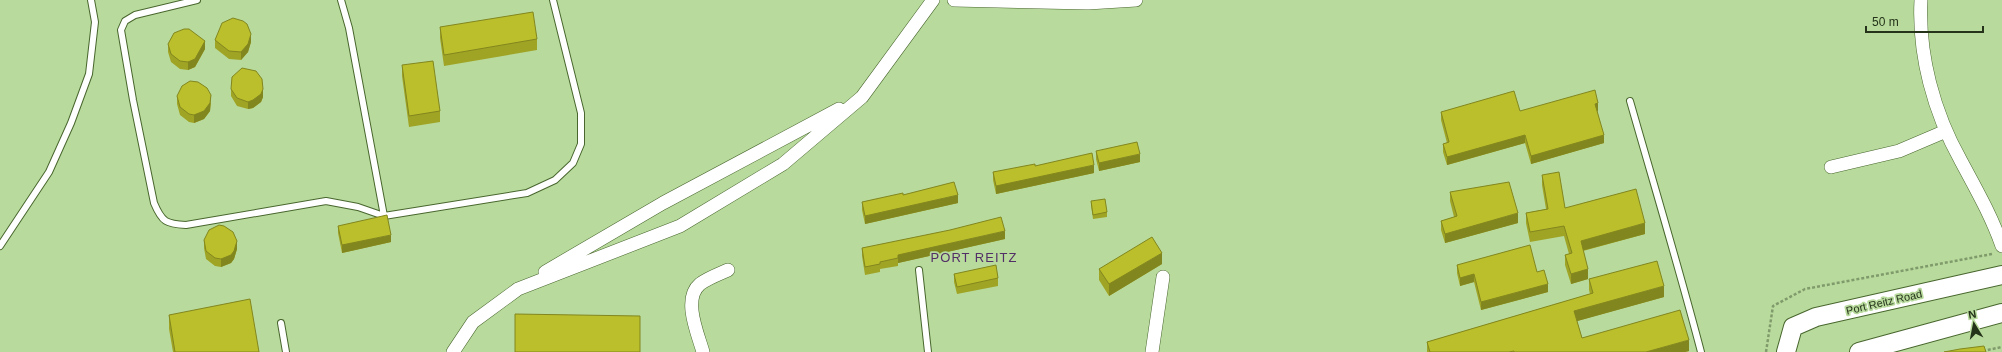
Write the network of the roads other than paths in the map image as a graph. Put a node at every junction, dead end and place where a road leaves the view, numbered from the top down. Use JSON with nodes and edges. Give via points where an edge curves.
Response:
{"nodes":[{"id":1,"x":91,"y":0,"type":"edge"},
{"id":2,"x":197,"y":0,"type":"edge"},
{"id":3,"x":341,"y":0,"type":"edge"},
{"id":4,"x":553,"y":0,"type":"edge"},
{"id":5,"x":933,"y":0,"type":"edge"},
{"id":6,"x":954,"y":0,"type":"edge"},
{"id":7,"x":1136,"y":0,"type":"edge"},
{"id":8,"x":1921,"y":0,"type":"edge"},
{"id":9,"x":862,"y":97,"type":"junction"},
{"id":10,"x":1630,"y":102,"type":"dead end"},
{"id":11,"x":1946,"y":131,"type":"junction"},
{"id":12,"x":1831,"y":167,"type":"dead end"},
{"id":13,"x":384,"y":216,"type":"junction"},
{"id":14,"x":0,"y":246,"type":"edge"},
{"id":15,"x":1998,"y":250,"type":"edge"},
{"id":16,"x":728,"y":270,"type":"dead end"},
{"id":17,"x":919,"y":270,"type":"dead end"},
{"id":18,"x":2002,"y":275,"type":"edge"},
{"id":19,"x":1163,"y":277,"type":"dead end"},
{"id":20,"x":518,"y":289,"type":"junction"},
{"id":21,"x":2002,"y":313,"type":"edge"},
{"id":22,"x":281,"y":323,"type":"dead end"},
{"id":23,"x":286,"y":352,"type":"edge"},
{"id":24,"x":453,"y":352,"type":"edge"},
{"id":25,"x":703,"y":352,"type":"edge"},
{"id":26,"x":928,"y":352,"type":"edge"},
{"id":27,"x":1152,"y":352,"type":"edge"},
{"id":28,"x":1701,"y":352,"type":"edge"},
{"id":29,"x":1786,"y":352,"type":"edge"},
{"id":30,"x":1859,"y":352,"type":"edge"}],
"edges":[{"from":1,"to":14,"type":"lane","via":[[96,22],[89,74],[71,123],[49,172]]},
{"from":2,"to":13,"type":"lane","via":[[135,15],[125,21],[121,30],[134,108],[154,203],[160,216],[169,224],[186,225],[326,201],[358,207]]},
{"from":3,"to":13,"type":"lane","via":[[349,28]]},
{"from":4,"to":13,"type":"lane","via":[[581,114],[581,144],[572,164],[555,180],[527,193]]},
{"from":5,"to":9,"type":"street"},
{"from":6,"to":7,"type":"street","via":[[1088,4]]},
{"from":8,"to":11,"type":"street","via":[[1920,18],[1925,56],[1933,96]]},
{"from":9,"to":20,"type":"street","via":[[663,203],[583,248]]},
{"from":9,"to":20,"type":"street","via":[[783,164],[680,226]]},
{"from":10,"to":28,"type":"lane"},
{"from":11,"to":12,"type":"street","via":[[1898,151]]},
{"from":11,"to":15,"type":"street","via":[[1995,225]]},
{"from":16,"to":25,"type":"street","via":[[701,283],[695,290],[692,302],[693,315]]},
{"from":17,"to":26,"type":"lane"},
{"from":18,"to":29,"type":"main road","name":"Port Reitz Road","via":[[1816,317],[1793,327]]},
{"from":19,"to":27,"type":"street"},
{"from":20,"to":24,"type":"street","via":[[473,322]]},
{"from":21,"to":30,"type":"main road"},
{"from":22,"to":23,"type":"lane"}]}
